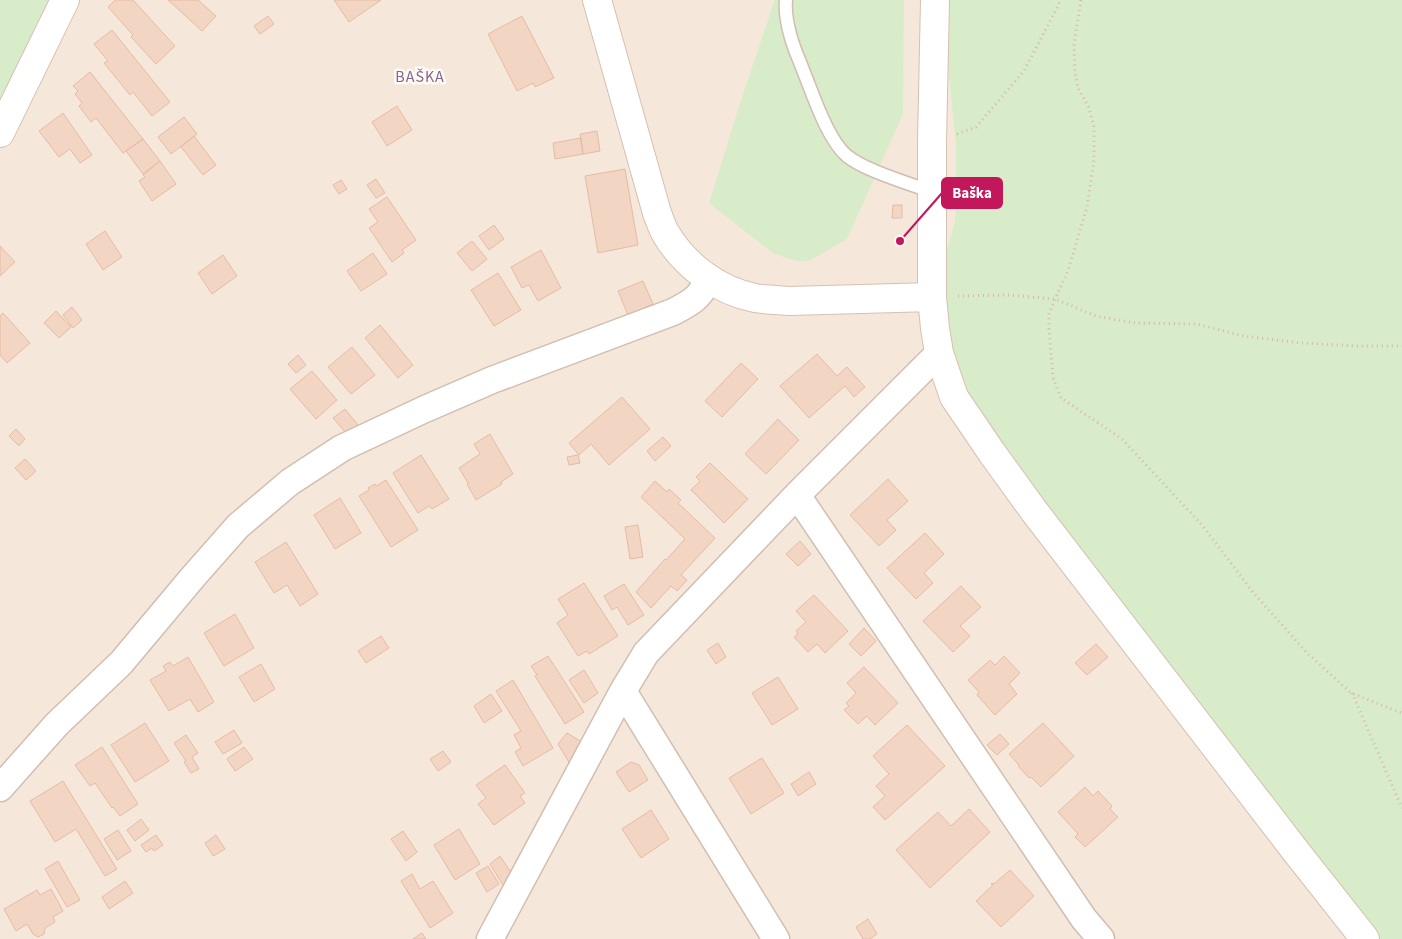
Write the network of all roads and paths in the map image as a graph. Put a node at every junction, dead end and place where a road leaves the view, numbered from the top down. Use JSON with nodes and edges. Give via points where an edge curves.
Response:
{"nodes":[{"id":1,"x":65,"y":0,"type":"edge"},
{"id":2,"x":597,"y":0,"type":"edge"},
{"id":3,"x":786,"y":0,"type":"edge"},
{"id":4,"x":934,"y":0,"type":"edge"},
{"id":5,"x":1061,"y":0,"type":"edge"},
{"id":6,"x":1081,"y":0,"type":"edge"},
{"id":7,"x":0,"y":133,"type":"edge"},
{"id":8,"x":932,"y":142,"type":"junction"},
{"id":9,"x":932,"y":192,"type":"junction"},
{"id":10,"x":709,"y":280,"type":"junction"},
{"id":11,"x":932,"y":297,"type":"junction"},
{"id":12,"x":1054,"y":299,"type":"junction"},
{"id":13,"x":1402,"y":346,"type":"edge"},
{"id":14,"x":939,"y":353,"type":"junction"},
{"id":15,"x":797,"y":495,"type":"junction"},
{"id":16,"x":623,"y":691,"type":"junction"},
{"id":17,"x":1351,"y":692,"type":"junction"},
{"id":18,"x":1402,"y":714,"type":"edge"},
{"id":19,"x":0,"y":788,"type":"edge"},
{"id":20,"x":1402,"y":808,"type":"edge"},
{"id":21,"x":490,"y":939,"type":"edge"},
{"id":22,"x":776,"y":939,"type":"edge"},
{"id":23,"x":1101,"y":939,"type":"edge"},
{"id":24,"x":1365,"y":939,"type":"edge"}],
"edges":[{"from":1,"to":7,"type":"street"},
{"from":2,"to":10,"type":"street","via":[[657,213],[678,251]]},
{"from":3,"to":9,"type":"lane","via":[[790,36],[821,116],[838,146],[857,162]]},
{"from":4,"to":8,"type":"street"},
{"from":5,"to":8,"type":"path","via":[[1024,71],[976,127]]},
{"from":6,"to":12,"type":"path","via":[[1074,44],[1075,73],[1078,88],[1090,108],[1094,127],[1094,160],[1087,207],[1068,271]]},
{"from":8,"to":9,"type":"street"},
{"from":9,"to":11,"type":"street"},
{"from":10,"to":11,"type":"street","via":[[738,293],[768,300]]},
{"from":10,"to":19,"type":"street","via":[[691,303],[673,312],[492,380],[425,409],[342,448],[290,482],[238,526],[120,663],[57,724]]},
{"from":11,"to":12,"type":"path","via":[[1008,295]]},
{"from":11,"to":14,"type":"street"},
{"from":12,"to":13,"type":"path","via":[[1096,316],[1135,322],[1197,324],[1244,336],[1301,343]]},
{"from":12,"to":17,"type":"path","via":[[1048,329],[1053,378],[1061,398],[1122,439],[1202,525],[1258,598],[1306,652]]},
{"from":14,"to":15,"type":"street"},
{"from":14,"to":24,"type":"street","via":[[954,397],[1034,511]]},
{"from":15,"to":16,"type":"street","via":[[646,653]]},
{"from":15,"to":23,"type":"street","via":[[1084,920]]},
{"from":16,"to":21,"type":"street"},
{"from":16,"to":22,"type":"street"},
{"from":17,"to":18,"type":"path"},
{"from":17,"to":20,"type":"path"}]}
